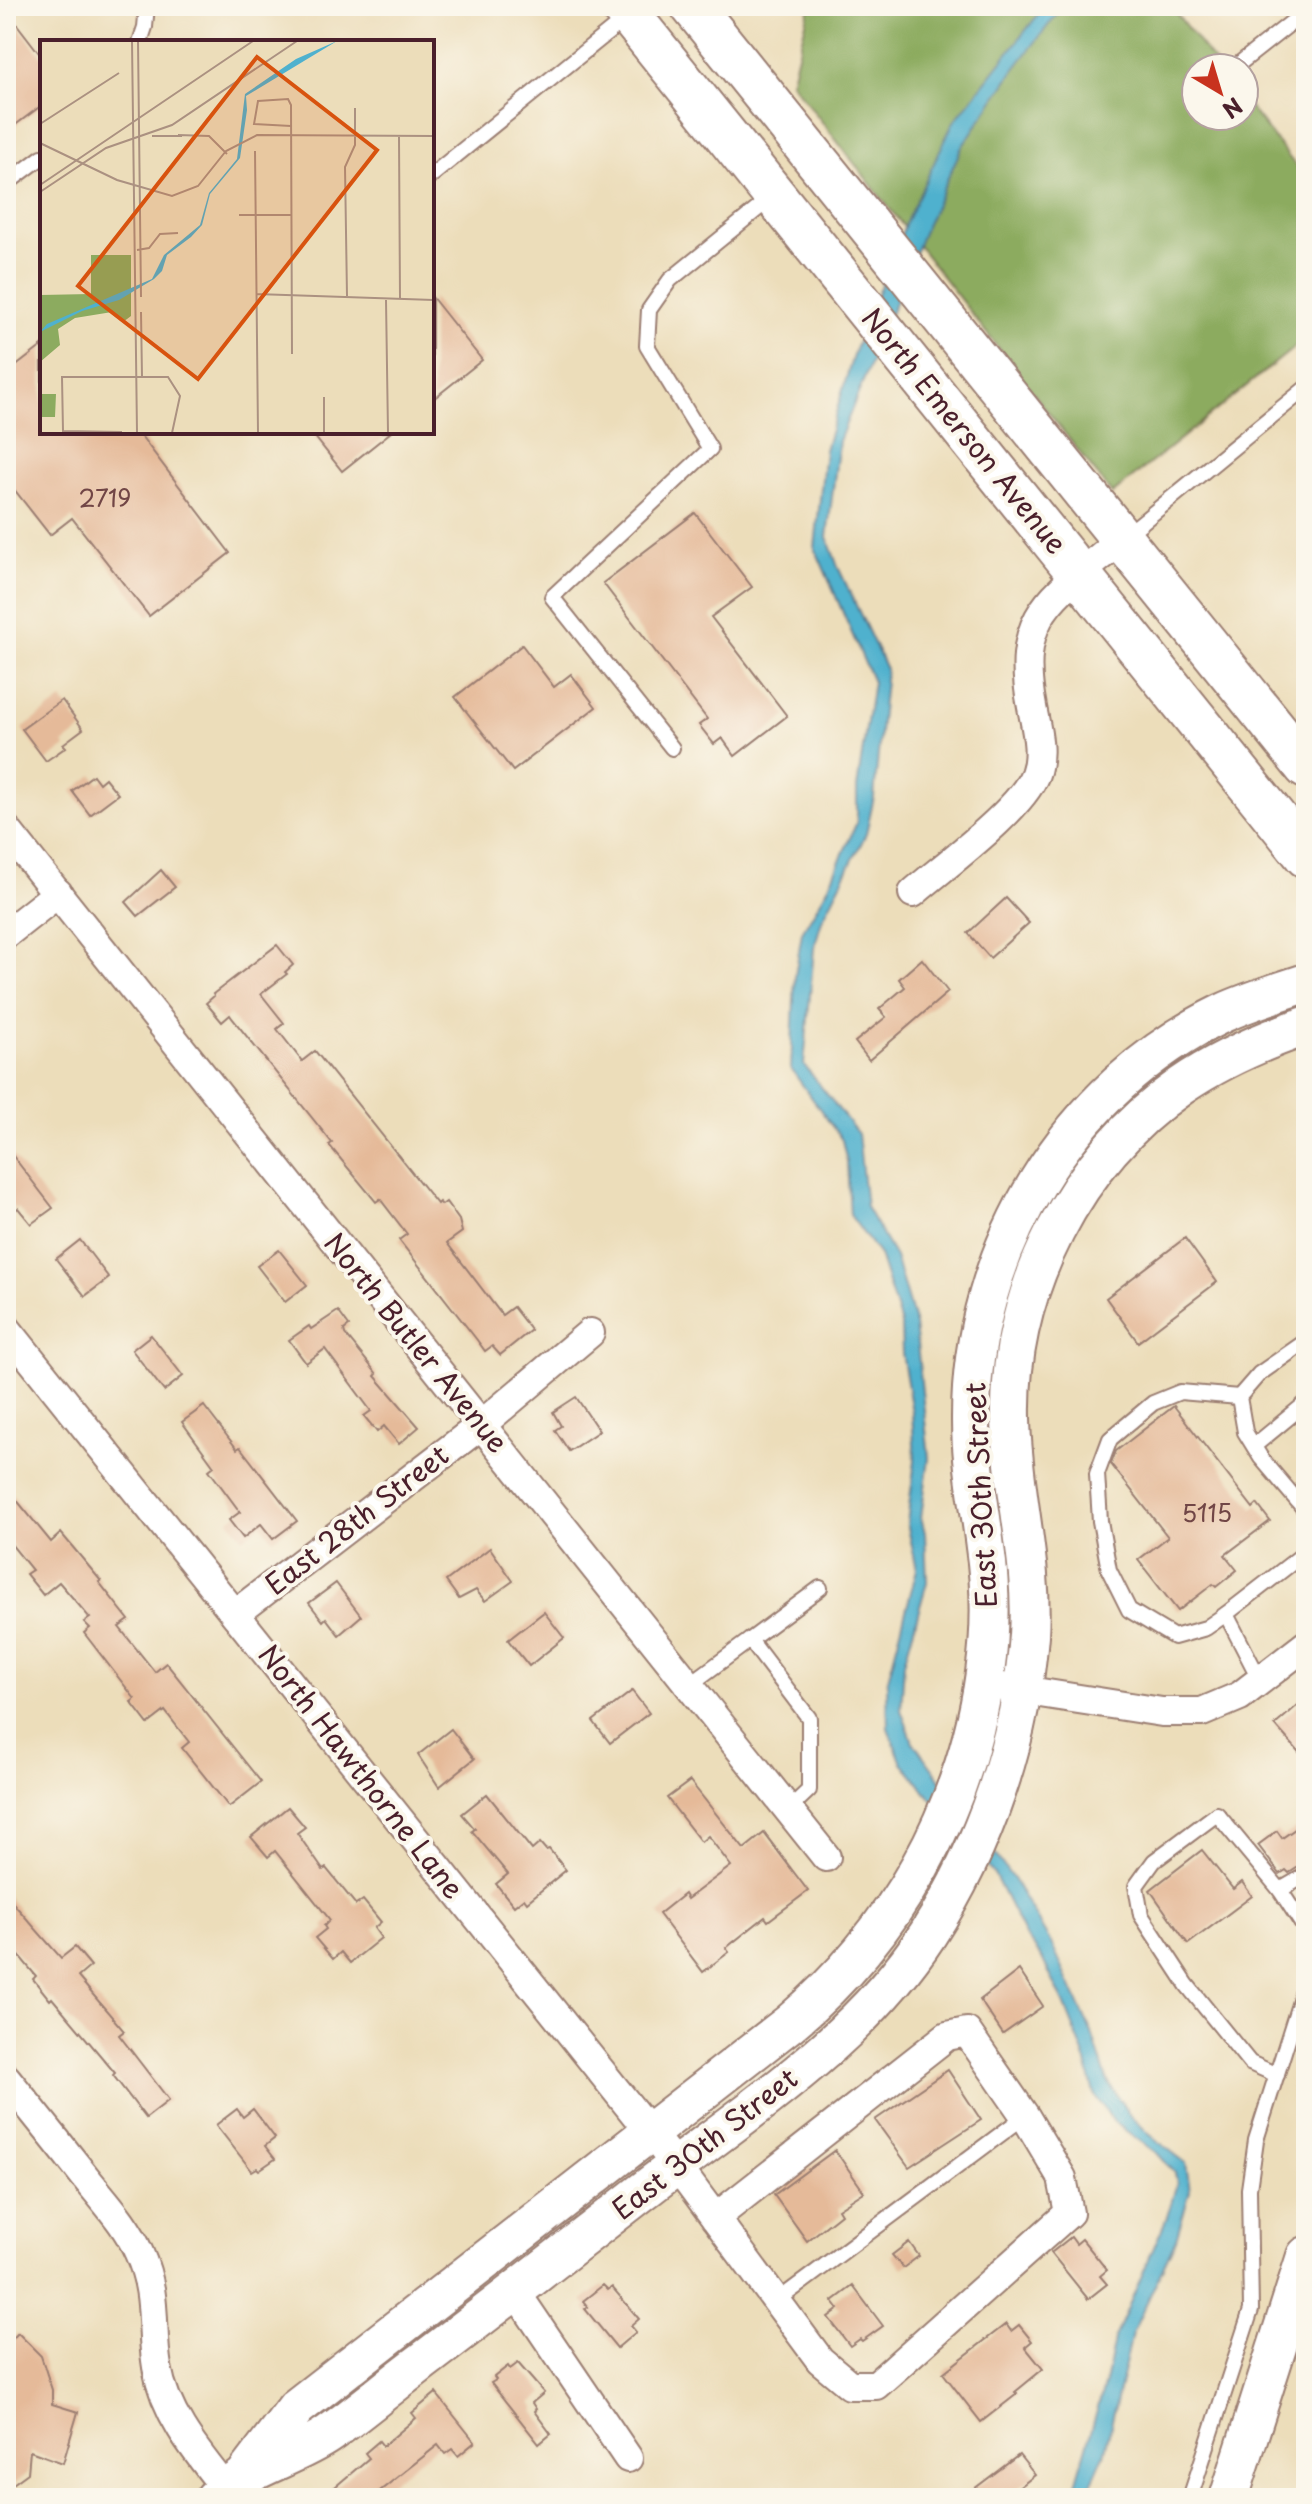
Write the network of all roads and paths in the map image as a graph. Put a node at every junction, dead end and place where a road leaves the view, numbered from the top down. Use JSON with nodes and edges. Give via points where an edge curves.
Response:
{"nodes":[{"id":1,"x":147,"y":6,"type":"edge"},
{"id":2,"x":692,"y":6,"type":"edge"},
{"id":3,"x":626,"y":10,"type":"edge"},
{"id":4,"x":1306,"y":11,"type":"edge"},
{"id":5,"x":141,"y":40,"type":"edge"},
{"id":6,"x":1254,"y":52,"type":"edge"},
{"id":7,"x":40,"y":158,"type":"edge"},
{"id":8,"x":434,"y":173,"type":"edge"},
{"id":9,"x":6,"y":184,"type":"edge"},
{"id":10,"x":774,"y":195,"type":"junction"},
{"id":11,"x":1306,"y":388,"type":"edge"},
{"id":12,"x":1122,"y":539,"type":"junction"},
{"id":13,"x":1079,"y":575,"type":"junction"},
{"id":14,"x":672,"y":748,"type":"dead end"},
{"id":15,"x":1306,"y":767,"type":"edge"},
{"id":16,"x":6,"y":829,"type":"edge"},
{"id":17,"x":1306,"y":856,"type":"edge"},
{"id":18,"x":58,"y":893,"type":"junction"},
{"id":19,"x":913,"y":893,"type":"dead end"},
{"id":20,"x":6,"y":934,"type":"edge"},
{"id":21,"x":1306,"y":983,"type":"edge"},
{"id":22,"x":1306,"y":1026,"type":"edge"},
{"id":23,"x":6,"y":1328,"type":"edge"},
{"id":24,"x":590,"y":1333,"type":"dead end"},
{"id":25,"x":1306,"y":1349,"type":"edge"},
{"id":26,"x":1239,"y":1397,"type":"junction"},
{"id":27,"x":1306,"y":1403,"type":"edge"},
{"id":28,"x":481,"y":1425,"type":"junction"},
{"id":29,"x":1254,"y":1446,"type":"junction"},
{"id":30,"x":1306,"y":1511,"type":"edge"},
{"id":31,"x":1306,"y":1552,"type":"edge"},
{"id":32,"x":820,"y":1588,"type":"dead end"},
{"id":33,"x":235,"y":1614,"type":"junction"},
{"id":34,"x":1226,"y":1614,"type":"junction"},
{"id":35,"x":750,"y":1640,"type":"junction"},
{"id":36,"x":1306,"y":1645,"type":"edge"},
{"id":37,"x":1261,"y":1682,"type":"junction"},
{"id":38,"x":983,"y":1684,"type":"junction"},
{"id":39,"x":689,"y":1685,"type":"junction"},
{"id":40,"x":1022,"y":1691,"type":"junction"},
{"id":41,"x":789,"y":1809,"type":"junction"},
{"id":42,"x":826,"y":1857,"type":"dead end"},
{"id":43,"x":1306,"y":1875,"type":"edge"},
{"id":44,"x":1280,"y":1890,"type":"junction"},
{"id":45,"x":1306,"y":1930,"type":"edge"},
{"id":46,"x":1306,"y":1982,"type":"edge"},
{"id":47,"x":1277,"y":2075,"type":"junction"},
{"id":48,"x":6,"y":2078,"type":"edge"},
{"id":49,"x":1025,"y":2116,"type":"junction"},
{"id":50,"x":649,"y":2134,"type":"junction"},
{"id":51,"x":676,"y":2165,"type":"junction"},
{"id":52,"x":715,"y":2218,"type":"junction"},
{"id":53,"x":1306,"y":2256,"type":"edge"},
{"id":54,"x":515,"y":2291,"type":"junction"},
{"id":55,"x":777,"y":2301,"type":"junction"},
{"id":56,"x":628,"y":2458,"type":"dead end"},
{"id":57,"x":230,"y":2490,"type":"edge"},
{"id":58,"x":1190,"y":2498,"type":"edge"},
{"id":59,"x":1229,"y":2498,"type":"edge"}],
"edges":[{"from":1,"to":5,"type":"lane"},
{"from":2,"to":12,"type":"main road","name":"North Emerson Avenue"},
{"from":3,"to":8,"type":"lane"},
{"from":3,"to":10,"type":"main road","name":"North Emerson Avenue"},
{"from":4,"to":6,"type":"lane"},
{"from":7,"to":9,"type":"lane"},
{"from":10,"to":13,"type":"main road","name":"North Emerson Avenue"},
{"from":10,"to":14,"type":"lane","via":[[670,280],[649,310],[647,346],[710,449],[552,597]]},
{"from":11,"to":12,"type":"lane"},
{"from":12,"to":13,"type":"street"},
{"from":12,"to":15,"type":"main road","name":"North Emerson Avenue"},
{"from":13,"to":17,"type":"main road","name":"North Emerson Avenue"},
{"from":13,"to":19,"type":"street","via":[[1047,604],[1029,636],[1026,664],[1039,749],[1035,773],[1011,808]]},
{"from":16,"to":18,"type":"street","name":"North Butler Avenue"},
{"from":18,"to":20,"type":"street"},
{"from":18,"to":28,"type":"street","name":"North Butler Avenue"},
{"from":21,"to":38,"type":"main road","name":"East 30th Street","via":[[1212,1019],[1126,1078],[1054,1156],[1014,1224],[984,1304],[971,1386],[974,1465],[989,1587]]},
{"from":22,"to":40,"type":"main road","name":"East 30th Street","via":[[1240,1051],[1151,1109],[1087,1180],[1043,1258],[1021,1324],[1011,1402],[1029,1588]]},
{"from":23,"to":33,"type":"street","name":"North Hawthorne Lane"},
{"from":24,"to":28,"type":"street","name":"East 28th Street"},
{"from":25,"to":26,"type":"lane","via":[[1302,1344],[1259,1374]]},
{"from":26,"to":29,"type":"lane","via":[[1245,1432]]},
{"from":26,"to":34,"type":"lane","via":[[1180,1392],[1153,1403],[1110,1439],[1097,1474],[1109,1570],[1129,1610],[1174,1637],[1206,1628]]},
{"from":27,"to":29,"type":"lane"},
{"from":28,"to":33,"type":"street","name":"East 28th Street"},
{"from":28,"to":39,"type":"street","name":"North Butler Avenue"},
{"from":29,"to":30,"type":"lane"},
{"from":31,"to":34,"type":"lane"},
{"from":32,"to":35,"type":"lane"},
{"from":33,"to":50,"type":"street","name":"North Hawthorne Lane"},
{"from":34,"to":37,"type":"lane"},
{"from":35,"to":39,"type":"lane"},
{"from":35,"to":41,"type":"lane","via":[[809,1718],[809,1790]]},
{"from":36,"to":37,"type":"street"},
{"from":37,"to":40,"type":"street","via":[[1214,1709],[1188,1713]]},
{"from":38,"to":40,"type":"street"},
{"from":38,"to":50,"type":"main road","name":"East 30th Street","via":[[961,1773],[941,1824],[879,1931],[814,2003]]},
{"from":39,"to":41,"type":"street","name":"North Butler Avenue"},
{"from":40,"to":51,"type":"main road","name":"East 30th Street","via":[[990,1809],[963,1871],[908,1962],[865,2013],[805,2067]]},
{"from":41,"to":42,"type":"street","name":"North Butler Avenue"},
{"from":43,"to":44,"type":"lane"},
{"from":44,"to":45,"type":"lane"},
{"from":44,"to":47,"type":"lane","via":[[1217,1814],[1154,1861],[1136,1886],[1141,1915],[1187,1985],[1250,2063]]},
{"from":46,"to":47,"type":"lane"},
{"from":47,"to":58,"type":"lane","via":[[1256,2140],[1249,2189],[1251,2310]]},
{"from":48,"to":57,"type":"street","via":[[133,2242],[152,2294],[157,2365],[165,2395],[183,2433]]},
{"from":49,"to":52,"type":"street","name":"North Hawthorne Lane","via":[[967,2032],[947,2036]]},
{"from":49,"to":55,"type":"lane"},
{"from":49,"to":55,"type":"street","name":"North Hawthorne Lane","via":[[1062,2178],[1069,2213],[876,2385],[850,2385],[820,2360]]},
{"from":50,"to":51,"type":"street","name":"North Hawthorne Lane"},
{"from":50,"to":57,"type":"main road","name":"East 30th Street","via":[[296,2408]]},
{"from":51,"to":52,"type":"street","name":"North Hawthorne Lane"},
{"from":51,"to":54,"type":"main road","name":"East 30th Street"},
{"from":52,"to":55,"type":"street","name":"North Hawthorne Lane"},
{"from":53,"to":59,"type":"main road"},
{"from":54,"to":56,"type":"street"},
{"from":54,"to":57,"type":"main road","name":"East 30th Street","via":[[322,2438]]}]}
